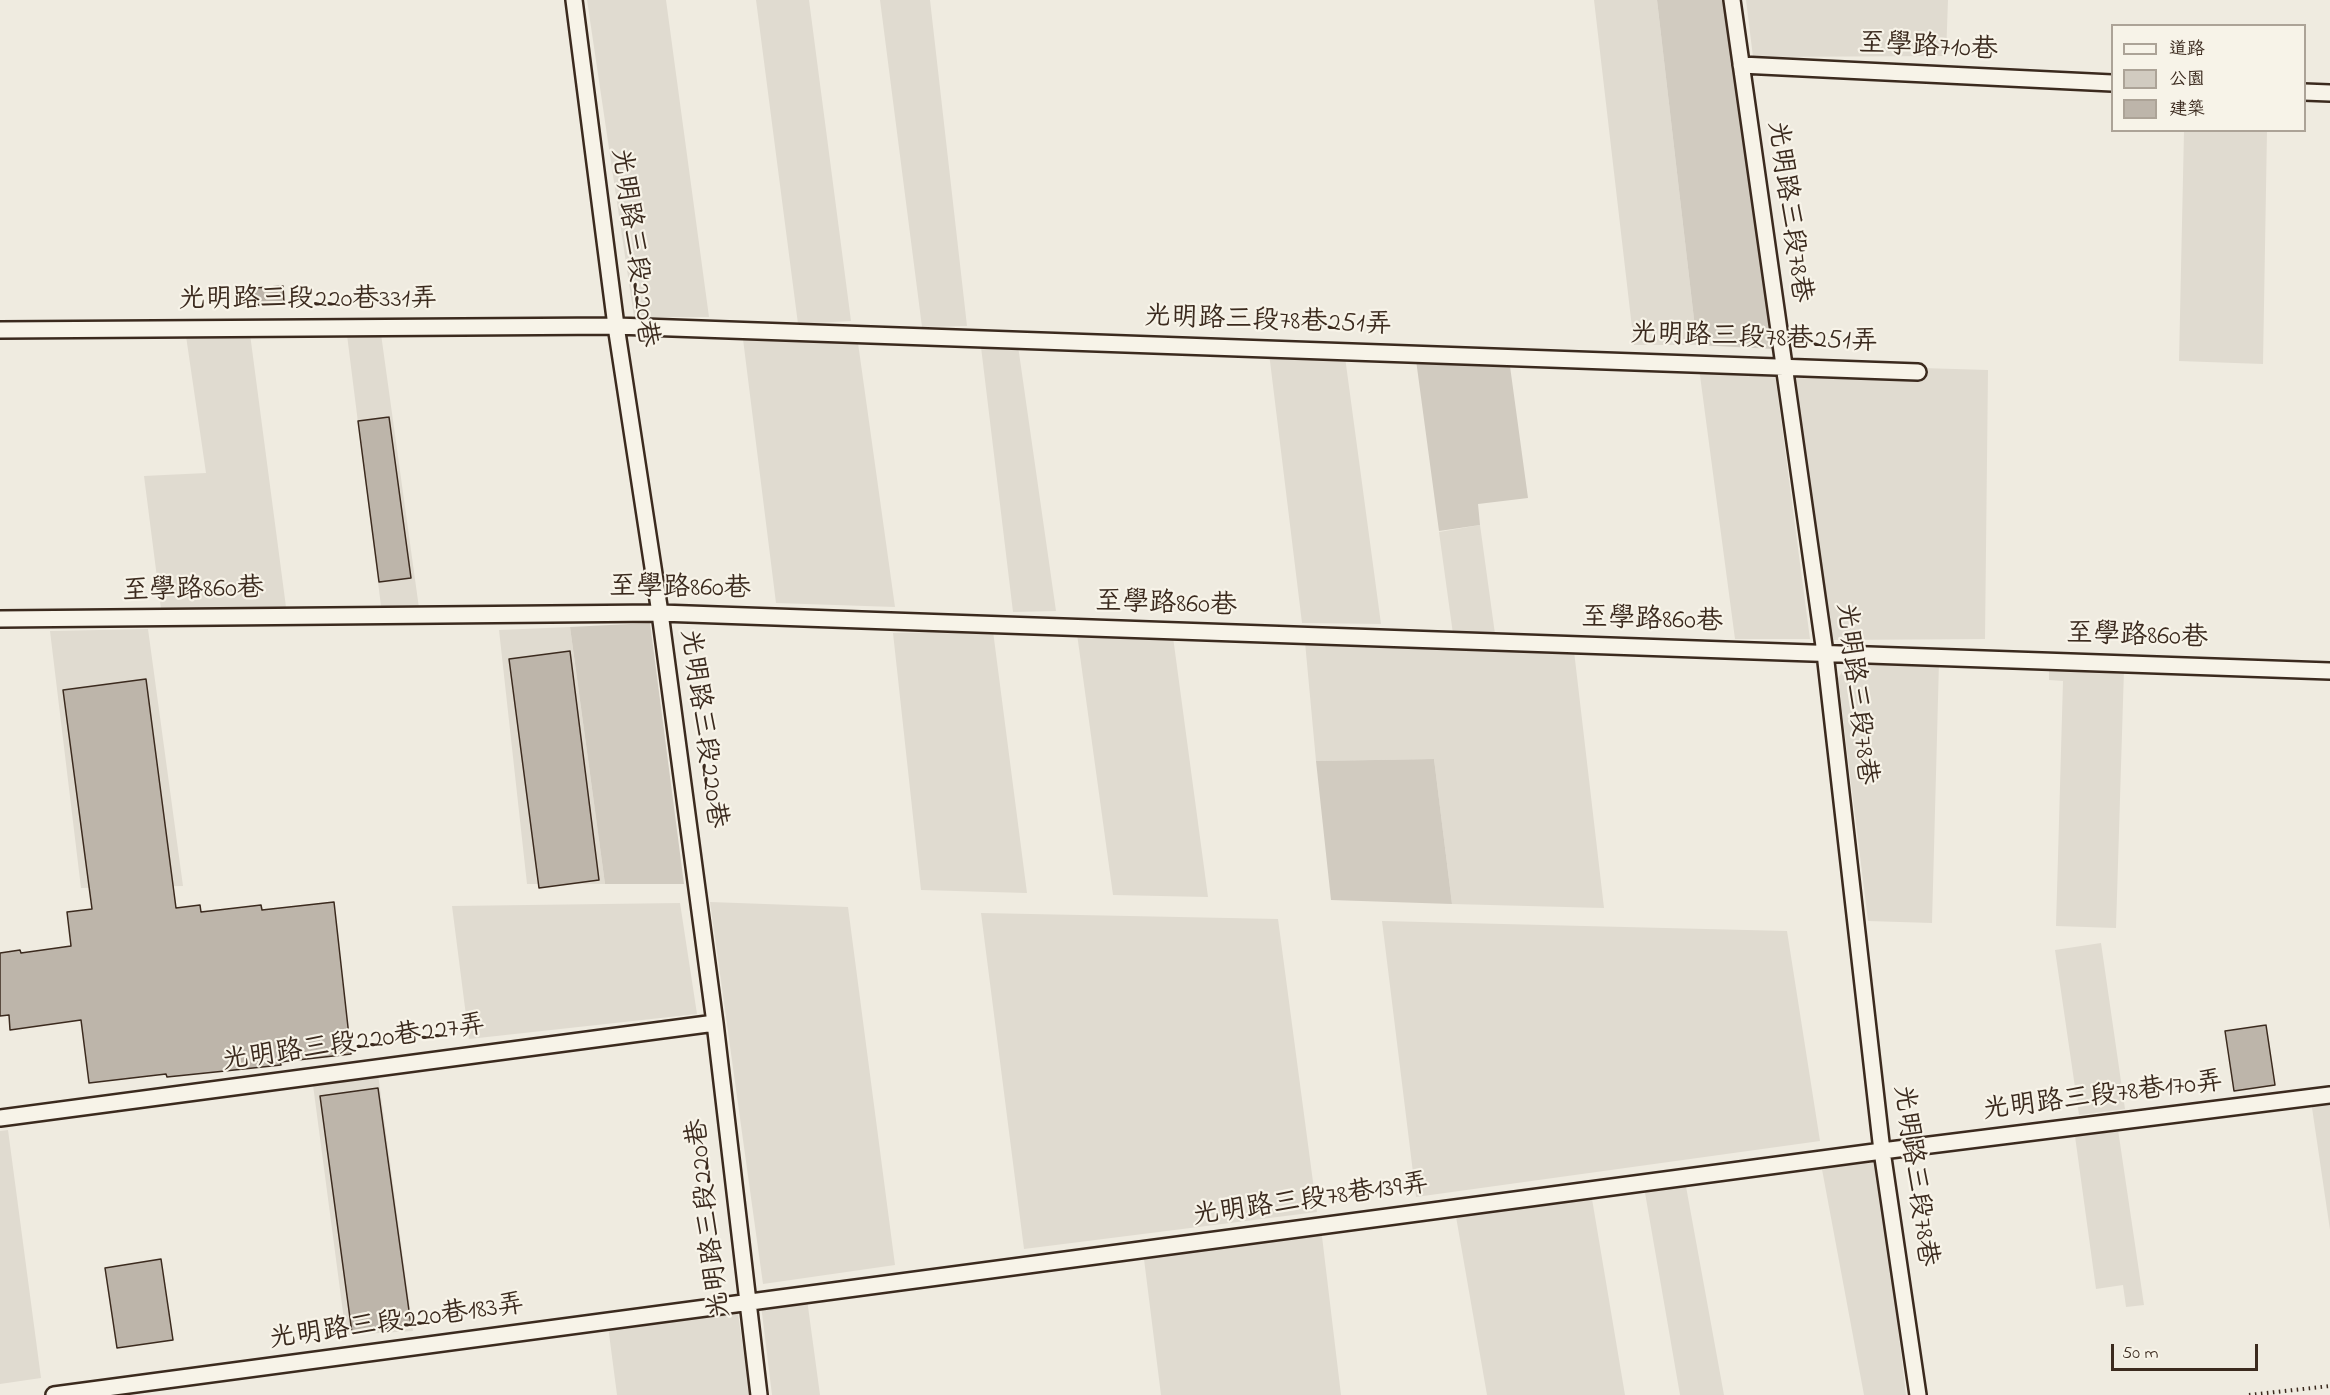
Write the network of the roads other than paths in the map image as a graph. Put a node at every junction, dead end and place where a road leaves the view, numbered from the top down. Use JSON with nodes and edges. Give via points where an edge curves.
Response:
{"nodes":[{"id":1,"x":574,"y":0,"type":"edge"},
{"id":2,"x":1732,"y":0,"type":"edge"},
{"id":3,"x":1741,"y":65,"type":"junction"},
{"id":4,"x":2111,"y":83,"type":"edge"},
{"id":5,"x":2306,"y":92,"type":"edge"},
{"id":6,"x":2330,"y":93,"type":"edge"},
{"id":7,"x":616,"y":326,"type":"junction"},
{"id":8,"x":0,"y":330,"type":"edge"},
{"id":9,"x":1783,"y":366,"type":"junction"},
{"id":10,"x":1918,"y":372,"type":"dead end"},
{"id":11,"x":660,"y":613,"type":"junction"},
{"id":12,"x":0,"y":619,"type":"edge"},
{"id":13,"x":1825,"y":653,"type":"junction"},
{"id":14,"x":2330,"y":671,"type":"edge"},
{"id":15,"x":715,"y":1023,"type":"junction"},
{"id":16,"x":2330,"y":1095,"type":"edge"},
{"id":17,"x":0,"y":1118,"type":"edge"},
{"id":18,"x":1882,"y":1151,"type":"junction"},
{"id":19,"x":746,"y":1303,"type":"junction"},
{"id":20,"x":54,"y":1395,"type":"edge"},
{"id":21,"x":759,"y":1395,"type":"edge"},
{"id":22,"x":1918,"y":1395,"type":"edge"}],
"edges":[{"from":1,"to":7,"type":"street","name":"光明路三段220巷"},
{"from":2,"to":3,"type":"street","name":"光明路三段78巷"},
{"from":3,"to":4,"type":"street","name":"至學路710巷"},
{"from":3,"to":9,"type":"street","name":"光明路三段78巷"},
{"from":5,"to":6,"type":"street"},
{"from":7,"to":8,"type":"street","name":"光明路三段220巷331弄"},
{"from":7,"to":9,"type":"street","name":"光明路三段78巷251弄"},
{"from":7,"to":11,"type":"street","name":"光明路三段220巷"},
{"from":9,"to":10,"type":"street","name":"光明路三段78巷251弄"},
{"from":9,"to":13,"type":"street","name":"光明路三段78巷"},
{"from":11,"to":12,"type":"street","name":"至學路860巷"},
{"from":11,"to":13,"type":"street","name":"至學路860巷"},
{"from":11,"to":15,"type":"street","name":"光明路三段220巷"},
{"from":13,"to":14,"type":"street","name":"至學路860巷"},
{"from":13,"to":18,"type":"street","name":"光明路三段78巷"},
{"from":15,"to":17,"type":"street","name":"光明路三段220巷227弄"},
{"from":15,"to":19,"type":"street","name":"光明路三段220巷"},
{"from":16,"to":18,"type":"street","name":"光明路三段78巷170弄"},
{"from":18,"to":19,"type":"street","name":"光明路三段78巷139弄"},
{"from":18,"to":22,"type":"street","name":"光明路三段78巷"},
{"from":19,"to":20,"type":"street","name":"光明路三段220巷183弄"},
{"from":19,"to":21,"type":"street","name":"光明路三段220巷"}]}
